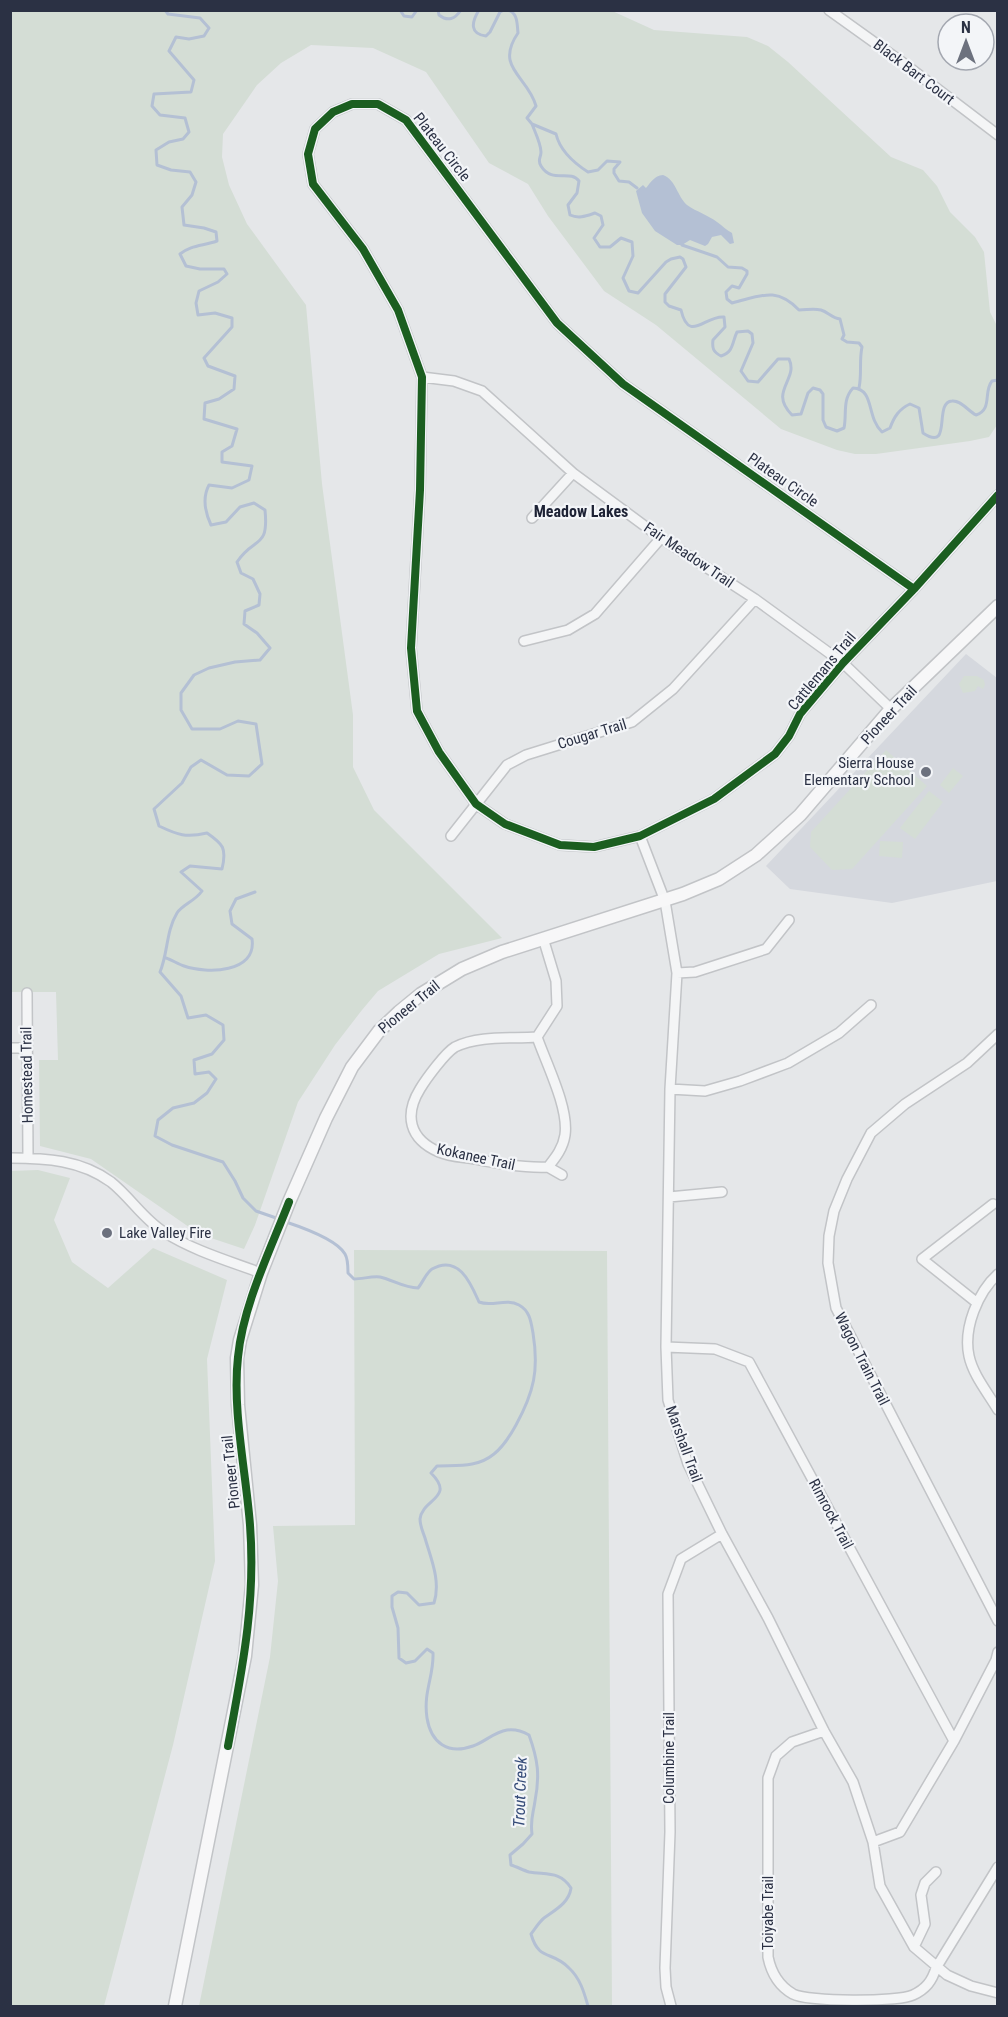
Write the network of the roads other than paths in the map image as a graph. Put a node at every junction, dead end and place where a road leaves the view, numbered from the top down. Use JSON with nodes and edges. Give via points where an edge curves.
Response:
{"nodes":[{"id":1,"x":829,"y":10,"type":"edge"},
{"id":2,"x":998,"y":135,"type":"edge"},
{"id":3,"x":422,"y":377,"type":"junction"},
{"id":4,"x":573,"y":474,"type":"junction"},
{"id":5,"x":998,"y":495,"type":"edge"},
{"id":6,"x":532,"y":518,"type":"dead end"},
{"id":7,"x":662,"y":538,"type":"junction"},
{"id":8,"x":914,"y":590,"type":"junction"},
{"id":9,"x":755,"y":599,"type":"junction"},
{"id":10,"x":995,"y":612,"type":"edge"},
{"id":11,"x":524,"y":641,"type":"dead end"},
{"id":12,"x":843,"y":663,"type":"junction"},
{"id":13,"x":891,"y":709,"type":"junction"},
{"id":14,"x":476,"y":804,"type":"junction"},
{"id":15,"x":451,"y":836,"type":"dead end"},
{"id":16,"x":640,"y":836,"type":"junction"},
{"id":17,"x":665,"y":901,"type":"junction"},
{"id":18,"x":789,"y":920,"type":"dead end"},
{"id":19,"x":543,"y":938,"type":"junction"},
{"id":20,"x":677,"y":973,"type":"junction"},
{"id":21,"x":27,"y":993,"type":"dead end"},
{"id":22,"x":871,"y":1005,"type":"dead end"},
{"id":23,"x":998,"y":1035,"type":"edge"},
{"id":24,"x":537,"y":1037,"type":"junction"},
{"id":25,"x":10,"y":1048,"type":"edge"},
{"id":26,"x":27,"y":1048,"type":"junction"},
{"id":27,"x":670,"y":1089,"type":"junction"},
{"id":28,"x":10,"y":1158,"type":"edge"},
{"id":29,"x":28,"y":1158,"type":"junction"},
{"id":30,"x":548,"y":1167,"type":"junction"},
{"id":31,"x":562,"y":1175,"type":"dead end"},
{"id":32,"x":723,"y":1192,"type":"dead end"},
{"id":33,"x":669,"y":1197,"type":"junction"},
{"id":34,"x":993,"y":1204,"type":"dead end"},
{"id":35,"x":261,"y":1273,"type":"junction"},
{"id":36,"x":998,"y":1274,"type":"edge"},
{"id":37,"x":976,"y":1302,"type":"junction"},
{"id":38,"x":666,"y":1347,"type":"junction"},
{"id":39,"x":998,"y":1410,"type":"edge"},
{"id":40,"x":723,"y":1534,"type":"junction"},
{"id":41,"x":998,"y":1621,"type":"edge"},
{"id":42,"x":998,"y":1652,"type":"edge"},
{"id":43,"x":824,"y":1731,"type":"junction"},
{"id":44,"x":954,"y":1741,"type":"junction"},
{"id":45,"x":873,"y":1842,"type":"junction"},
{"id":46,"x":998,"y":1867,"type":"edge"},
{"id":47,"x":936,"y":1872,"type":"dead end"},
{"id":48,"x":914,"y":1947,"type":"junction"},
{"id":49,"x":936,"y":1968,"type":"junction"},
{"id":50,"x":998,"y":1993,"type":"edge"},
{"id":51,"x":175,"y":2007,"type":"edge"},
{"id":52,"x":671,"y":2007,"type":"edge"}],
"edges":[{"from":1,"to":2,"type":"street","name":"Black Bart Court"},
{"from":3,"to":4,"type":"street","name":"Fair Meadow Trail","via":[[454,381],[482,391]]},
{"from":3,"to":8,"type":"street","name":"Plateau Circle","via":[[398,310],[363,249],[313,184],[308,154],[315,129],[333,112],[352,104],[378,104],[406,120],[557,323],[623,384]]},
{"from":3,"to":14,"type":"street","name":"Plateau Circle","via":[[411,648],[417,711],[439,752]]},
{"from":4,"to":6,"type":"street"},
{"from":4,"to":7,"type":"street","name":"Fair Meadow Trail"},
{"from":5,"to":8,"type":"street","name":"Cattlemans Trail"},
{"from":7,"to":9,"type":"street","name":"Fair Meadow Trail"},
{"from":7,"to":11,"type":"street","via":[[595,615],[568,630]]},
{"from":8,"to":12,"type":"street","name":"Cattlemans Trail"},
{"from":9,"to":12,"type":"street","name":"Fair Meadow Trail"},
{"from":9,"to":14,"type":"street","name":"Cougar Trail","via":[[674,689],[632,722],[526,755],[507,765]]},
{"from":10,"to":13,"type":"main road","name":"Pioneer Trail"},
{"from":12,"to":13,"type":"street","name":"Fair Meadow Trail"},
{"from":12,"to":16,"type":"street","name":"Cattlemans Trail","via":[[800,714],[775,754],[714,800]]},
{"from":13,"to":17,"type":"main road","name":"Pioneer Trail","via":[[830,782],[773,841],[719,879]]},
{"from":14,"to":15,"type":"street","name":"Cougar Trail"},
{"from":14,"to":16,"type":"street","name":"Cattlemans Trail","via":[[505,824],[560,846],[594,847]]},
{"from":16,"to":17,"type":"street","name":"Marshall Trail"},
{"from":17,"to":19,"type":"main road","name":"Pioneer Trail"},
{"from":17,"to":20,"type":"street","name":"Marshall Trail"},
{"from":18,"to":20,"type":"street","via":[[766,949],[695,972]]},
{"from":19,"to":24,"type":"street","via":[[555,981],[556,1006]]},
{"from":19,"to":35,"type":"main road","name":"Pioneer Trail","via":[[462,969],[421,994],[379,1031],[338,1091]]},
{"from":20,"to":27,"type":"street","name":"Marshall Trail"},
{"from":21,"to":26,"type":"street","name":"Homestead Trail"},
{"from":22,"to":27,"type":"street","via":[[839,1032],[788,1063],[705,1091]]},
{"from":23,"to":41,"type":"street","name":"Wagon Train Trail","via":[[967,1063],[905,1104],[872,1133],[834,1211],[828,1263],[836,1308]]},
{"from":24,"to":30,"type":"street","via":[[565,1115],[565,1136],[559,1154]]},
{"from":24,"to":30,"type":"street","name":"Kokanee Trail","via":[[476,1040],[453,1048],[413,1100],[410,1115],[413,1129],[424,1144],[441,1153],[525,1168]]},
{"from":25,"to":26,"type":"street"},
{"from":26,"to":29,"type":"street","name":"Homestead Trail"},
{"from":27,"to":33,"type":"street","name":"Marshall Trail"},
{"from":28,"to":29,"type":"street"},
{"from":29,"to":35,"type":"street","via":[[59,1160],[89,1169],[111,1182],[162,1231]]},
{"from":30,"to":31,"type":"street","name":"Kokanee Trail"},
{"from":32,"to":33,"type":"street"},
{"from":33,"to":38,"type":"street","name":"Marshall Trail"},
{"from":34,"to":37,"type":"street","via":[[922,1259]]},
{"from":35,"to":51,"type":"main road","name":"Pioneer Trail","via":[[237,1358],[251,1548],[249,1632]]},
{"from":36,"to":37,"type":"street"},
{"from":37,"to":39,"type":"street","via":[[969,1355]]},
{"from":38,"to":40,"type":"street","name":"Marshall Trail","via":[[668,1400],[688,1464]]},
{"from":38,"to":44,"type":"street","name":"Rimrock Trail","via":[[715,1349],[749,1362]]},
{"from":40,"to":43,"type":"street","name":"Marshall Trail"},
{"from":40,"to":52,"type":"street","name":"Columbine Trail","via":[[681,1559],[668,1594],[670,1832],[665,1968]]},
{"from":42,"to":44,"type":"street"},
{"from":43,"to":45,"type":"street","name":"Marshall Trail","via":[[853,1782]]},
{"from":43,"to":49,"type":"street","name":"Toiyabe Trail","via":[[792,1742],[776,1756],[768,1778],[770,1967],[796,1996],[818,1999],[906,1998],[929,1984]]},
{"from":44,"to":45,"type":"street","via":[[900,1832]]},
{"from":45,"to":48,"type":"street","name":"Marshall Trail","via":[[880,1886]]},
{"from":46,"to":49,"type":"street","name":"Toiyabe Trail"},
{"from":47,"to":48,"type":"street","via":[[925,1883],[921,1895],[925,1924]]},
{"from":48,"to":49,"type":"street","name":"Marshall Trail"},
{"from":49,"to":50,"type":"street","name":"Marshall Trail","via":[[960,1982]]}]}
